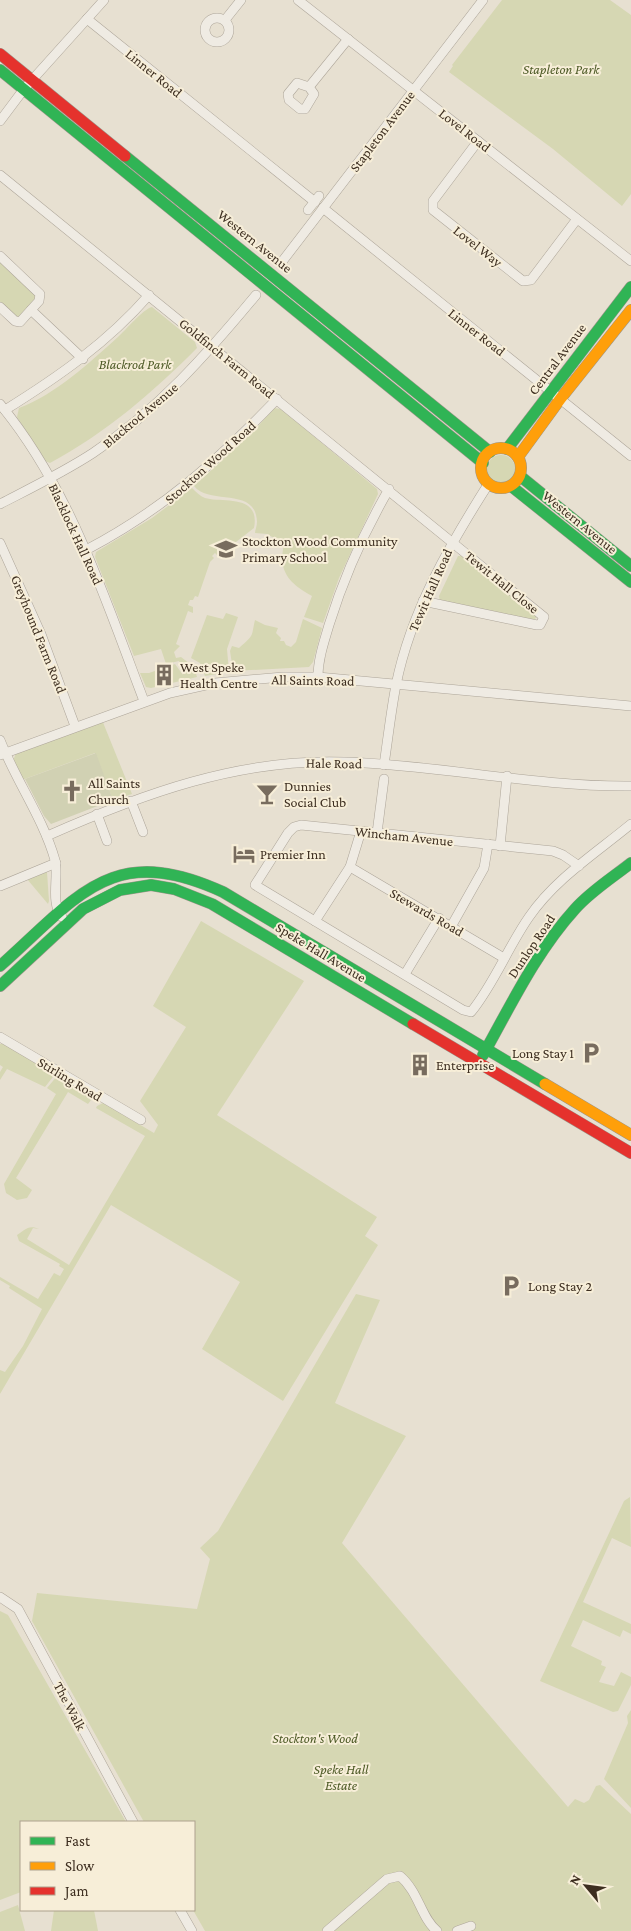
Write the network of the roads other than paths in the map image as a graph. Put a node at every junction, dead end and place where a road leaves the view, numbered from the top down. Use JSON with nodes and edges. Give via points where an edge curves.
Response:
{"nodes":[{"id":1,"x":104,"y":0,"type":"edge"},
{"id":2,"x":241,"y":0,"type":"edge"},
{"id":3,"x":298,"y":0,"type":"edge"},
{"id":4,"x":482,"y":0,"type":"edge"},
{"id":5,"x":87,"y":19,"type":"junction"},
{"id":6,"x":225,"y":20,"type":"dead end"},
{"id":7,"x":348,"y":39,"type":"junction"},
{"id":8,"x":0,"y":54,"type":"edge"},
{"id":9,"x":0,"y":70,"type":"edge"},
{"id":10,"x":28,"y":85,"type":"junction"},
{"id":11,"x":310,"y":86,"type":"dead end"},
{"id":12,"x":414,"y":89,"type":"junction"},
{"id":13,"x":0,"y":121,"type":"edge"},
{"id":14,"x":478,"y":141,"type":"junction"},
{"id":15,"x":0,"y":174,"type":"edge"},
{"id":16,"x":323,"y":208,"type":"junction"},
{"id":17,"x":308,"y":210,"type":"dead end"},
{"id":18,"x":578,"y":218,"type":"junction"},
{"id":19,"x":0,"y":256,"type":"edge"},
{"id":20,"x":631,"y":261,"type":"edge"},
{"id":21,"x":281,"y":263,"type":"dead end"},
{"id":22,"x":631,"y":287,"type":"edge"},
{"id":23,"x":149,"y":295,"type":"junction"},
{"id":24,"x":256,"y":295,"type":"dead end"},
{"id":25,"x":0,"y":307,"type":"edge"},
{"id":26,"x":32,"y":310,"type":"junction"},
{"id":27,"x":631,"y":310,"type":"edge"},
{"id":28,"x":214,"y":346,"type":"junction"},
{"id":29,"x":83,"y":359,"type":"junction"},
{"id":30,"x":557,"y":394,"type":"junction"},
{"id":31,"x":277,"y":399,"type":"junction"},
{"id":32,"x":2,"y":407,"type":"edge"},
{"id":33,"x":507,"y":449,"type":"junction"},
{"id":34,"x":490,"y":452,"type":"junction"},
{"id":35,"x":631,"y":456,"type":"edge"},
{"id":36,"x":518,"y":458,"type":"junction"},
{"id":37,"x":482,"y":463,"type":"junction"},
{"id":38,"x":520,"y":476,"type":"junction"},
{"id":39,"x":49,"y":478,"type":"junction"},
{"id":40,"x":488,"y":483,"type":"junction"},
{"id":41,"x":511,"y":486,"type":"junction"},
{"id":42,"x":389,"y":489,"type":"junction"},
{"id":43,"x":0,"y":504,"type":"edge"},
{"id":44,"x":452,"y":542,"type":"junction"},
{"id":45,"x":0,"y":543,"type":"edge"},
{"id":46,"x":86,"y":550,"type":"junction"},
{"id":47,"x":631,"y":566,"type":"edge"},
{"id":48,"x":631,"y":582,"type":"edge"},
{"id":49,"x":423,"y":601,"type":"junction"},
{"id":50,"x":318,"y":677,"type":"junction"},
{"id":51,"x":396,"y":684,"type":"junction"},
{"id":52,"x":144,"y":702,"type":"junction"},
{"id":53,"x":631,"y":706,"type":"edge"},
{"id":54,"x":75,"y":726,"type":"junction"},
{"id":55,"x":0,"y":740,"type":"edge"},
{"id":56,"x":3,"y":754,"type":"edge"},
{"id":57,"x":384,"y":765,"type":"junction"},
{"id":58,"x":507,"y":776,"type":"junction"},
{"id":59,"x":384,"y":779,"type":"dead end"},
{"id":60,"x":631,"y":786,"type":"edge"},
{"id":61,"x":130,"y":801,"type":"junction"},
{"id":62,"x":97,"y":814,"type":"junction"},
{"id":63,"x":631,"y":824,"type":"edge"},
{"id":64,"x":361,"y":831,"type":"junction"},
{"id":65,"x":142,"y":832,"type":"dead end"},
{"id":66,"x":377,"y":832,"type":"junction"},
{"id":67,"x":47,"y":836,"type":"junction"},
{"id":68,"x":107,"y":841,"type":"dead end"},
{"id":69,"x":488,"y":844,"type":"junction"},
{"id":70,"x":500,"y":846,"type":"junction"},
{"id":71,"x":56,"y":863,"type":"junction"},
{"id":72,"x":631,"y":864,"type":"edge"},
{"id":73,"x":579,"y":866,"type":"junction"},
{"id":74,"x":350,"y":867,"type":"junction"},
{"id":75,"x":172,"y":872,"type":"junction"},
{"id":76,"x":0,"y":886,"type":"edge"},
{"id":77,"x":224,"y":910,"type":"junction"},
{"id":78,"x":59,"y":913,"type":"junction"},
{"id":79,"x":439,"y":918,"type":"junction"},
{"id":80,"x":316,"y":921,"type":"junction"},
{"id":81,"x":69,"y":924,"type":"junction"},
{"id":82,"x":452,"y":925,"type":"junction"},
{"id":83,"x":504,"y":958,"type":"junction"},
{"id":84,"x":0,"y":966,"type":"edge"},
{"id":85,"x":405,"y":974,"type":"junction"},
{"id":86,"x":0,"y":986,"type":"edge"},
{"id":87,"x":0,"y":1037,"type":"edge"},
{"id":88,"x":486,"y":1049,"type":"junction"},
{"id":89,"x":478,"y":1063,"type":"junction"},
{"id":90,"x":141,"y":1120,"type":"dead end"},
{"id":91,"x":631,"y":1135,"type":"edge"},
{"id":92,"x":631,"y":1152,"type":"edge"},
{"id":93,"x":0,"y":1597,"type":"edge"},
{"id":94,"x":132,"y":1821,"type":"edge"},
{"id":95,"x":181,"y":1911,"type":"edge"},
{"id":96,"x":471,"y":1926,"type":"dead end"},
{"id":97,"x":192,"y":1931,"type":"edge"},
{"id":98,"x":327,"y":1931,"type":"edge"},
{"id":99,"x":437,"y":1931,"type":"edge"},
{"id":100,"x":457,"y":1931,"type":"edge"}],
"edges":[{"from":1,"to":5,"type":"street"},
{"from":2,"to":6,"type":"street"},
{"from":3,"to":7,"type":"street","name":"Lovel Road"},
{"from":4,"to":12,"type":"street","name":"Stapleton Avenue"},
{"from":5,"to":10,"type":"street"},
{"from":5,"to":17,"type":"street","name":"Linner Road","via":[[317,199]]},
{"from":7,"to":11,"type":"street"},
{"from":7,"to":12,"type":"street","name":"Lovel Road"},
{"from":8,"to":10,"type":"street","name":"Western Avenue"},
{"from":9,"to":10,"type":"street","name":"Western Avenue"},
{"from":10,"to":13,"type":"street"},
{"from":10,"to":34,"type":"street","name":"Western Avenue"},
{"from":10,"to":37,"type":"street","name":"Western Avenue"},
{"from":12,"to":14,"type":"street","name":"Lovel Road"},
{"from":12,"to":16,"type":"street","name":"Stapleton Avenue"},
{"from":14,"to":18,"type":"street","name":"Lovel Road"},
{"from":14,"to":18,"type":"street","name":"Lovel Way","via":[[433,201],[433,210],[523,281],[531,280]]},
{"from":15,"to":23,"type":"street","name":"Goldfinch Farm Road"},
{"from":16,"to":21,"type":"street","name":"Stapleton Avenue"},
{"from":16,"to":30,"type":"street","name":"Linner Road"},
{"from":18,"to":20,"type":"street","name":"Lovel Road"},
{"from":19,"to":26,"type":"street","via":[[40,294]]},
{"from":22,"to":30,"type":"street","name":"Central Avenue"},
{"from":23,"to":28,"type":"street","name":"Goldfinch Farm Road"},
{"from":23,"to":29,"type":"street","via":[[119,328]]},
{"from":24,"to":28,"type":"street","name":"Blackrod Avenue"},
{"from":25,"to":26,"type":"street","via":[[20,322]]},
{"from":26,"to":29,"type":"street"},
{"from":27,"to":30,"type":"street","name":"Central Avenue"},
{"from":28,"to":31,"type":"street","name":"Goldfinch Farm Road"},
{"from":28,"to":39,"type":"street","name":"Blackrod Avenue","via":[[135,423],[92,454]]},
{"from":29,"to":32,"type":"street"},
{"from":30,"to":33,"type":"street","name":"Central Avenue"},
{"from":30,"to":35,"type":"street","name":"Linner Road"},
{"from":30,"to":36,"type":"street","name":"Central Avenue"},
{"from":31,"to":42,"type":"street","name":"Goldfinch Farm Road"},
{"from":31,"to":46,"type":"street","name":"Stockton Wood Road","via":[[188,485],[142,518]]},
{"from":32,"to":39,"type":"street","name":"Blacklock Hall Road"},
{"from":33,"to":34,"type":"street"},
{"from":33,"to":36,"type":"street"},
{"from":34,"to":37,"type":"street"},
{"from":36,"to":38,"type":"street"},
{"from":37,"to":40,"type":"street"},
{"from":38,"to":41,"type":"street"},
{"from":38,"to":47,"type":"street","name":"Western Avenue"},
{"from":39,"to":43,"type":"street","name":"Blackrod Avenue"},
{"from":39,"to":46,"type":"street","name":"Blacklock Hall Road"},
{"from":40,"to":41,"type":"street","via":[[499,488]]},
{"from":40,"to":44,"type":"street","name":"Tewit Hall Road"},
{"from":41,"to":48,"type":"street","name":"Western Avenue"},
{"from":42,"to":44,"type":"street","name":"Goldfinch Farm Road"},
{"from":42,"to":50,"type":"street","via":[[371,520],[340,590],[318,664]]},
{"from":44,"to":49,"type":"street","name":"Tewit Hall Road"},
{"from":44,"to":49,"type":"street","name":"Tewit Hall Close","via":[[544,617],[537,625]]},
{"from":45,"to":54,"type":"street","name":"Greyhound Farm Road","via":[[41,634]]},
{"from":46,"to":52,"type":"street","name":"Blacklock Hall Road"},
{"from":49,"to":51,"type":"street","name":"Tewit Hall Road"},
{"from":50,"to":51,"type":"street","name":"All Saints Road"},
{"from":50,"to":52,"type":"street","name":"All Saints Road","via":[[215,683],[170,692]]},
{"from":51,"to":53,"type":"street","name":"All Saints Road"},
{"from":51,"to":57,"type":"street","name":"Tewit Hall Road"},
{"from":52,"to":54,"type":"street","name":"All Saints Road"},
{"from":54,"to":56,"type":"street","name":"All Saints Road"},
{"from":55,"to":56,"type":"street"},
{"from":56,"to":67,"type":"street"},
{"from":57,"to":58,"type":"street","name":"Hale Road"},
{"from":57,"to":61,"type":"street","name":"Hale Road","via":[[336,762],[272,765],[176,786]]},
{"from":58,"to":60,"type":"street","name":"Hale Road","via":[[575,784]]},
{"from":58,"to":70,"type":"street"},
{"from":59,"to":66,"type":"street"},
{"from":61,"to":62,"type":"street","name":"Hale Road"},
{"from":61,"to":65,"type":"street"},
{"from":62,"to":67,"type":"street","name":"Hale Road"},
{"from":62,"to":68,"type":"street"},
{"from":63,"to":73,"type":"street"},
{"from":64,"to":66,"type":"street","name":"Wincham Avenue"},
{"from":64,"to":74,"type":"street"},
{"from":64,"to":80,"type":"street","name":"Wincham Avenue","via":[[294,827],[255,885]]},
{"from":66,"to":69,"type":"street","name":"Wincham Avenue"},
{"from":67,"to":71,"type":"street"},
{"from":69,"to":70,"type":"street","name":"Wincham Avenue"},
{"from":69,"to":82,"type":"street","via":[[484,868]]},
{"from":70,"to":73,"type":"street","name":"Wincham Avenue","via":[[553,851]]},
{"from":71,"to":76,"type":"street"},
{"from":71,"to":78,"type":"street"},
{"from":72,"to":88,"type":"street","name":"Dunlop Road","via":[[591,894],[559,928],[541,952]]},
{"from":73,"to":83,"type":"street","via":[[542,900]]},
{"from":74,"to":79,"type":"street","name":"Stewards Road"},
{"from":74,"to":80,"type":"street"},
{"from":75,"to":77,"type":"street","via":[[174,882],[213,896]]},
{"from":75,"to":78,"type":"street","name":"Speke Hall Avenue","via":[[124,873],[104,879]]},
{"from":75,"to":88,"type":"street","name":"Speke Hall Avenue","via":[[223,892]]},
{"from":77,"to":81,"type":"street","name":"Speke Hall Avenue","via":[[184,892],[160,885],[145,885],[127,887],[98,898]]},
{"from":77,"to":89,"type":"street","name":"Speke Hall Avenue"},
{"from":78,"to":81,"type":"street"},
{"from":78,"to":84,"type":"street","name":"Speke Hall Avenue"},
{"from":79,"to":82,"type":"street","name":"Stewards Road"},
{"from":79,"to":85,"type":"street"},
{"from":80,"to":85,"type":"street"},
{"from":81,"to":86,"type":"street","name":"Speke Hall Avenue"},
{"from":82,"to":83,"type":"street","name":"Stewards Road"},
{"from":83,"to":85,"type":"street","via":[[471,1012]]},
{"from":87,"to":90,"type":"street","name":"Stirling Road"},
{"from":88,"to":89,"type":"street","name":"Dunlop Road"},
{"from":88,"to":91,"type":"street","name":"Speke Hall Avenue"},
{"from":89,"to":92,"type":"street","name":"Speke Hall Avenue"},
{"from":93,"to":94,"type":"street","name":"The Walk","via":[[18,1609]]},
{"from":95,"to":97,"type":"street"},
{"from":96,"to":100,"type":"street"},
{"from":98,"to":99,"type":"street","via":[[387,1879],[400,1876],[410,1885]]}]}
